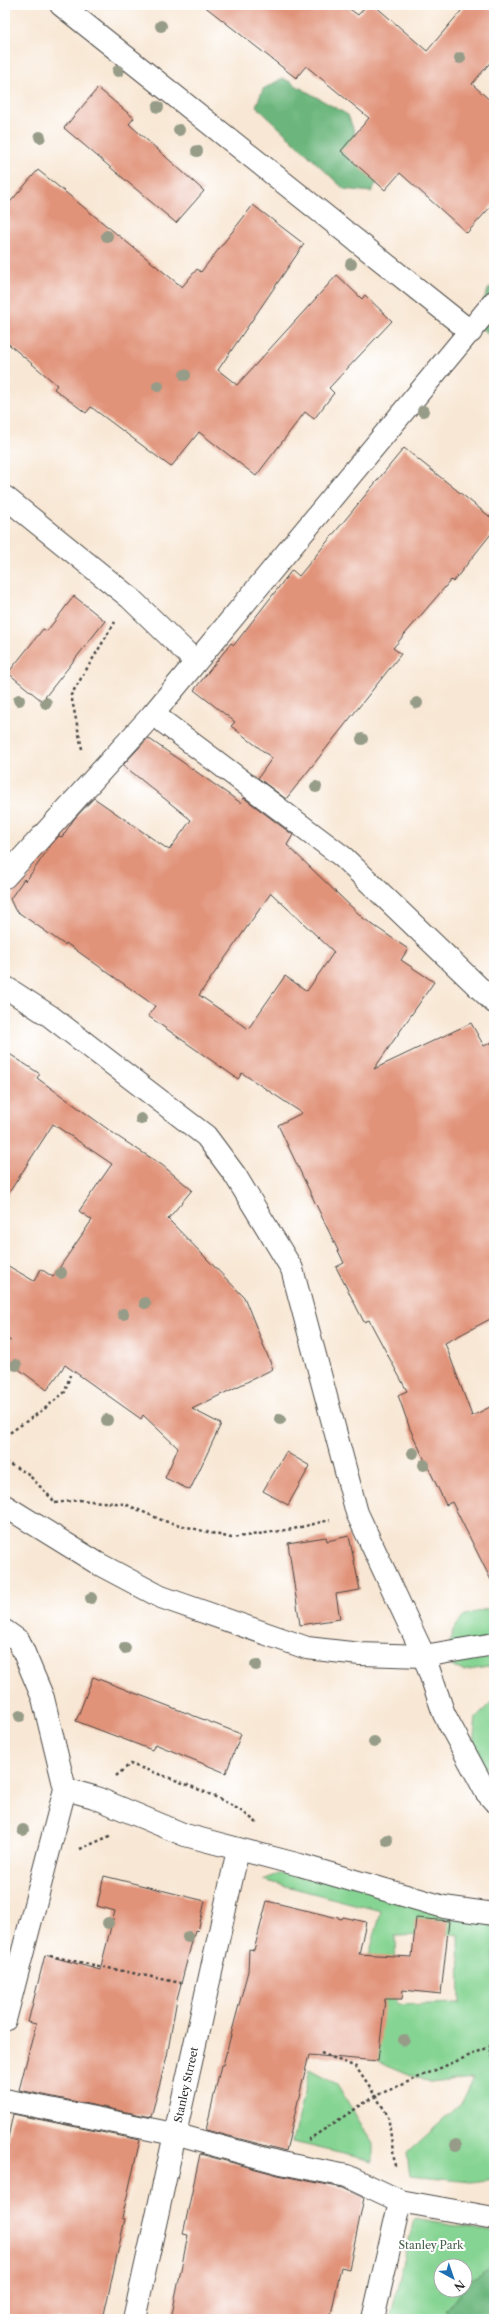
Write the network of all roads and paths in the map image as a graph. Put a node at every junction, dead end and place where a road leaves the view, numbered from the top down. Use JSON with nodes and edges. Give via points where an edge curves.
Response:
{"nodes":[{"id":1,"x":61,"y":5,"type":"edge"},
{"id":2,"x":494,"y":302,"type":"edge"},
{"id":3,"x":471,"y":332,"type":"junction"},
{"id":4,"x":5,"y":498,"type":"edge"},
{"id":5,"x":130,"y":598,"type":"junction"},
{"id":6,"x":195,"y":661,"type":"junction"},
{"id":7,"x":153,"y":714,"type":"junction"},
{"id":8,"x":89,"y":785,"type":"junction"},
{"id":9,"x":5,"y":877,"type":"edge"},
{"id":10,"x":5,"y":987,"type":"edge"},
{"id":11,"x":494,"y":1002,"type":"edge"},
{"id":12,"x":10,"y":1340,"type":"dead end"},
{"id":13,"x":5,"y":1346,"type":"edge"},
{"id":14,"x":70,"y":1375,"type":"dead end"},
{"id":15,"x":5,"y":1436,"type":"edge"},
{"id":16,"x":5,"y":1462,"type":"edge"},
{"id":17,"x":55,"y":1503,"type":"junction"},
{"id":18,"x":5,"y":1506,"type":"edge"},
{"id":19,"x":358,"y":1513,"type":"junction"},
{"id":20,"x":33,"y":1524,"type":"junction"},
{"id":21,"x":5,"y":1631,"type":"edge"},
{"id":22,"x":494,"y":1644,"type":"edge"},
{"id":23,"x":424,"y":1656,"type":"junction"},
{"id":24,"x":64,"y":1788,"type":"junction"},
{"id":25,"x":94,"y":1797,"type":"junction"},
{"id":26,"x":494,"y":1801,"type":"edge"},
{"id":27,"x":262,"y":1828,"type":"dead end"},
{"id":28,"x":114,"y":1836,"type":"dead end"},
{"id":29,"x":238,"y":1850,"type":"junction"},
{"id":30,"x":76,"y":1851,"type":"dead end"},
{"id":31,"x":494,"y":1914,"type":"edge"},
{"id":32,"x":23,"y":1950,"type":"junction"},
{"id":33,"x":206,"y":1988,"type":"junction"},
{"id":34,"x":5,"y":2020,"type":"edge"},
{"id":35,"x":494,"y":2026,"type":"edge"},
{"id":36,"x":494,"y":2045,"type":"edge"},
{"id":37,"x":490,"y":2047,"type":"junction"},
{"id":38,"x":321,"y":2053,"type":"dead end"},
{"id":39,"x":494,"y":2062,"type":"edge"},
{"id":40,"x":375,"y":2096,"type":"junction"},
{"id":41,"x":5,"y":2100,"type":"edge"},
{"id":42,"x":174,"y":2134,"type":"junction"},
{"id":43,"x":281,"y":2163,"type":"junction"},
{"id":44,"x":400,"y":2200,"type":"junction"},
{"id":45,"x":494,"y":2218,"type":"edge"},
{"id":46,"x":134,"y":2319,"type":"edge"},
{"id":47,"x":372,"y":2319,"type":"edge"}],
"edges":[{"from":1,"to":3,"type":"street"},
{"from":2,"to":3,"type":"street"},
{"from":3,"to":6,"type":"street"},
{"from":4,"to":5,"type":"street"},
{"from":5,"to":6,"type":"street"},
{"from":5,"to":8,"type":"path","via":[[71,695]]},
{"from":6,"to":7,"type":"street"},
{"from":7,"to":8,"type":"street"},
{"from":7,"to":11,"type":"street","via":[[343,857]]},
{"from":8,"to":9,"type":"street"},
{"from":10,"to":19,"type":"street","via":[[50,1016],[206,1136],[235,1175],[292,1269]]},
{"from":12,"to":13,"type":"path"},
{"from":14,"to":15,"type":"path","via":[[65,1392]]},
{"from":16,"to":17,"type":"path","via":[[27,1473]]},
{"from":17,"to":19,"type":"path","via":[[79,1500],[125,1504],[164,1521],[231,1538],[292,1529]]},
{"from":17,"to":20,"type":"path"},
{"from":18,"to":20,"type":"street"},
{"from":19,"to":23,"type":"street"},
{"from":20,"to":23,"type":"street","via":[[97,1563],[161,1597],[306,1648],[360,1654]]},
{"from":21,"to":24,"type":"street","via":[[19,1642],[43,1698]]},
{"from":22,"to":23,"type":"street"},
{"from":23,"to":26,"type":"street","via":[[444,1714],[486,1792]]},
{"from":24,"to":25,"type":"street"},
{"from":24,"to":32,"type":"street"},
{"from":25,"to":27,"type":"path","via":[[130,1764],[173,1779],[246,1813]]},
{"from":25,"to":29,"type":"street","via":[[185,1835]]},
{"from":28,"to":30,"type":"path","via":[[106,1835]]},
{"from":29,"to":31,"type":"street","via":[[300,1864],[444,1907]]},
{"from":29,"to":33,"type":"street","name":"Stanley Strreet"},
{"from":32,"to":33,"type":"path"},
{"from":32,"to":34,"type":"street"},
{"from":33,"to":42,"type":"street","name":"Stanley Strreet"},
{"from":35,"to":37,"type":"path"},
{"from":36,"to":37,"type":"path"},
{"from":37,"to":39,"type":"path"},
{"from":37,"to":40,"type":"path"},
{"from":38,"to":40,"type":"path","via":[[356,2067]]},
{"from":40,"to":43,"type":"path","via":[[302,2144]]},
{"from":40,"to":44,"type":"path","via":[[388,2115]]},
{"from":41,"to":42,"type":"street"},
{"from":42,"to":43,"type":"street"},
{"from":42,"to":46,"type":"street","name":"Stanley Strreet"},
{"from":43,"to":44,"type":"street","via":[[347,2176]]},
{"from":44,"to":45,"type":"street"},
{"from":44,"to":47,"type":"street"}]}
